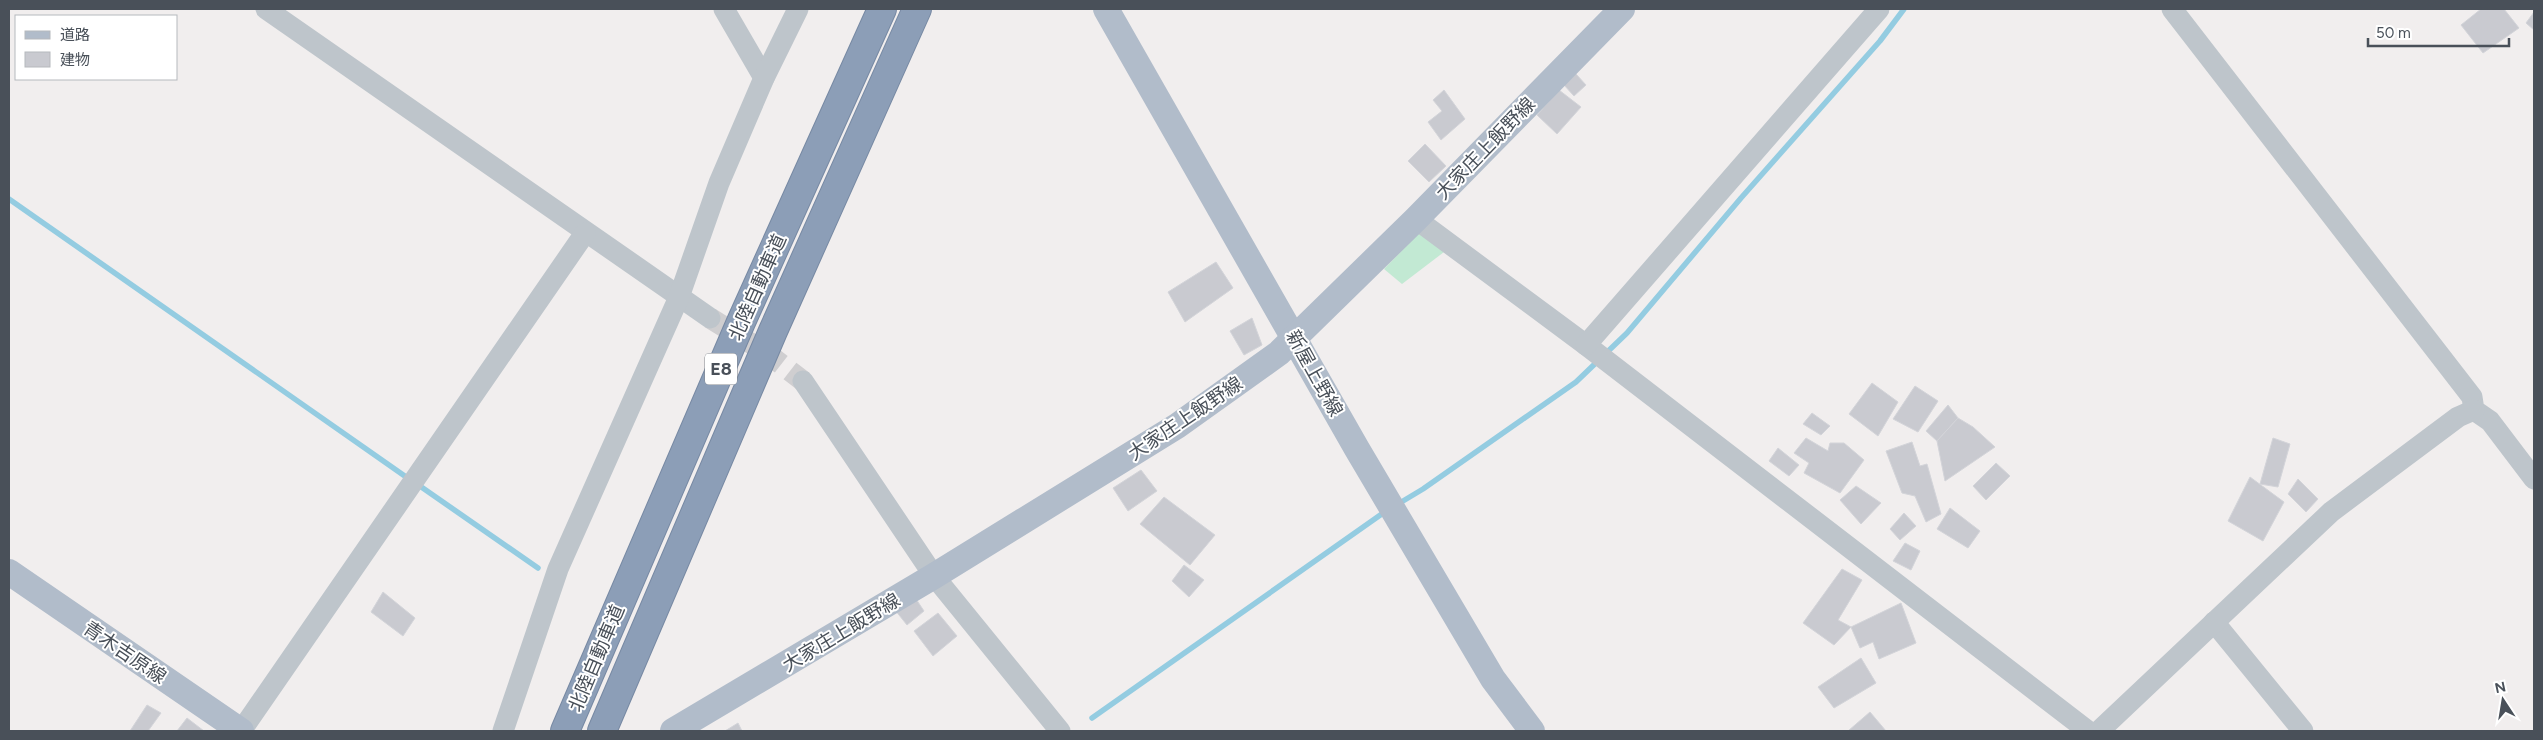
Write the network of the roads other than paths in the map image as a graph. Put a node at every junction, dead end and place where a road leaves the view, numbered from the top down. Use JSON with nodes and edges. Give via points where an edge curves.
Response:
{"nodes":[{"id":1,"x":266,"y":9,"type":"edge"},
{"id":2,"x":724,"y":9,"type":"edge"},
{"id":3,"x":798,"y":9,"type":"edge"},
{"id":4,"x":882,"y":9,"type":"edge"},
{"id":5,"x":917,"y":9,"type":"edge"},
{"id":6,"x":1106,"y":9,"type":"edge"},
{"id":7,"x":1622,"y":9,"type":"edge"},
{"id":8,"x":1879,"y":9,"type":"edge"},
{"id":9,"x":2172,"y":9,"type":"edge"},
{"id":10,"x":764,"y":78,"type":"junction"},
{"id":11,"x":1416,"y":219,"type":"junction"},
{"id":12,"x":585,"y":233,"type":"junction"},
{"id":13,"x":679,"y":297,"type":"junction"},
{"id":14,"x":710,"y":318,"type":"tunnel mouth"},
{"id":15,"x":1295,"y":338,"type":"junction"},
{"id":16,"x":1586,"y":345,"type":"junction"},
{"id":17,"x":803,"y":381,"type":"tunnel mouth"},
{"id":18,"x":2474,"y":410,"type":"junction"},
{"id":19,"x":2534,"y":478,"type":"edge"},
{"id":20,"x":9,"y":572,"type":"edge"},
{"id":21,"x":934,"y":576,"type":"junction"},
{"id":22,"x":2214,"y":622,"type":"junction"},
{"id":23,"x":241,"y":731,"type":"edge"},
{"id":24,"x":503,"y":731,"type":"edge"},
{"id":25,"x":565,"y":731,"type":"edge"},
{"id":26,"x":602,"y":731,"type":"edge"},
{"id":27,"x":673,"y":731,"type":"edge"},
{"id":28,"x":1060,"y":731,"type":"edge"},
{"id":29,"x":1532,"y":731,"type":"edge"},
{"id":30,"x":2088,"y":731,"type":"edge"},
{"id":31,"x":2099,"y":731,"type":"edge"},
{"id":32,"x":2303,"y":731,"type":"edge"}],
"edges":[{"from":1,"to":12,"type":"street"},
{"from":2,"to":10,"type":"street"},
{"from":3,"to":10,"type":"street"},
{"from":4,"to":25,"type":"highway","name":"北陸自動車道","number":"E8","via":[[741,322]]},
{"from":5,"to":26,"type":"highway","name":"北陸自動車道","number":"E8","via":[[772,331]]},
{"from":6,"to":15,"type":"main road","name":"新屋上野線"},
{"from":7,"to":11,"type":"main road","name":"大家庄上飯野線"},
{"from":8,"to":16,"type":"street"},
{"from":9,"to":18,"type":"street","via":[[2472,397]]},
{"from":10,"to":13,"type":"street","via":[[719,183]]},
{"from":11,"to":15,"type":"main road","name":"大家庄上飯野線"},
{"from":11,"to":16,"type":"street"},
{"from":12,"to":13,"type":"street"},
{"from":12,"to":23,"type":"street"},
{"from":13,"to":14,"type":"street"},
{"from":13,"to":24,"type":"street","via":[[558,569]]},
{"from":15,"to":21,"type":"main road","name":"大家庄上飯野線","via":[[1184,421]]},
{"from":15,"to":29,"type":"main road","name":"新屋上野線","via":[[1493,679]]},
{"from":16,"to":30,"type":"street"},
{"from":17,"to":21,"type":"street"},
{"from":18,"to":19,"type":"street","via":[[2490,420]]},
{"from":18,"to":22,"type":"street","via":[[2458,417],[2331,512]]},
{"from":20,"to":23,"type":"main road","name":"青木吉原線"},
{"from":21,"to":27,"type":"main road","name":"大家庄上飯野線"},
{"from":21,"to":28,"type":"street"},
{"from":22,"to":31,"type":"street"},
{"from":22,"to":32,"type":"street"}]}
